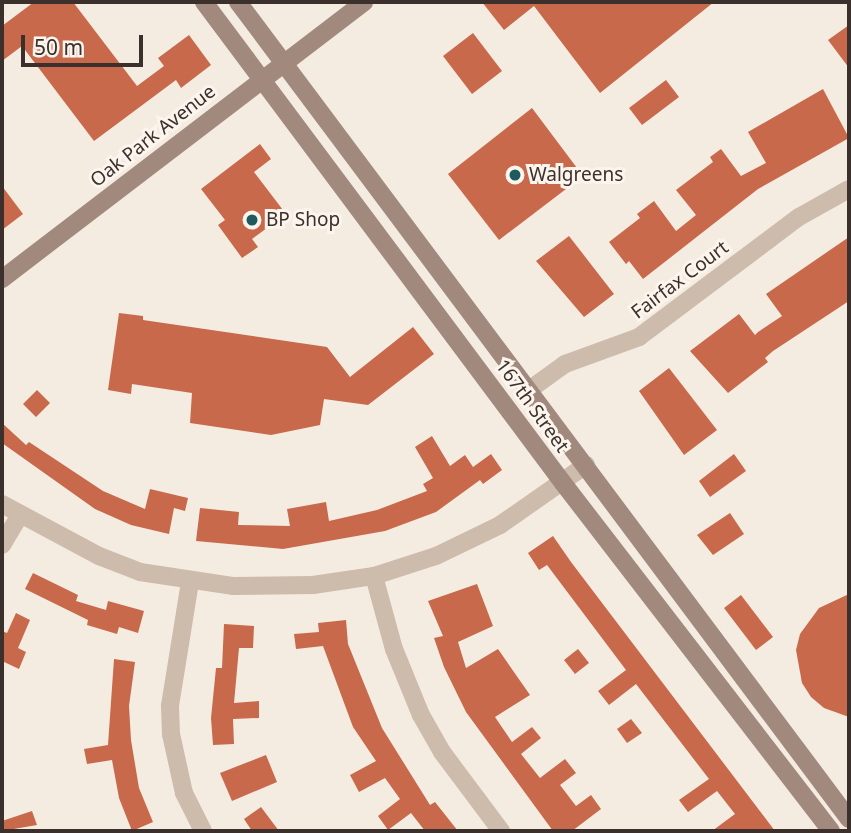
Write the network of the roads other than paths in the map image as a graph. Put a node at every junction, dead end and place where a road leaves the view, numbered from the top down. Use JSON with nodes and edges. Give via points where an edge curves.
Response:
{"nodes":[{"id":1,"x":204,"y":2,"type":"edge"},
{"id":2,"x":238,"y":2,"type":"edge"},
{"id":3,"x":364,"y":2,"type":"edge"},
{"id":4,"x":283,"y":63,"type":"junction"},
{"id":5,"x":262,"y":79,"type":"junction"},
{"id":6,"x":849,"y":189,"type":"edge"},
{"id":7,"x":2,"y":279,"type":"edge"},
{"id":8,"x":529,"y":390,"type":"junction"},
{"id":9,"x":586,"y":465,"type":"junction"},
{"id":10,"x":563,"y":483,"type":"junction"},
{"id":11,"x":2,"y":504,"type":"edge"},
{"id":12,"x":19,"y":517,"type":"junction"},
{"id":13,"x":2,"y":545,"type":"edge"},
{"id":14,"x":374,"y":576,"type":"junction"},
{"id":15,"x":190,"y":582,"type":"junction"},
{"id":16,"x":849,"y":819,"type":"edge"},
{"id":17,"x":203,"y":831,"type":"edge"},
{"id":18,"x":501,"y":831,"type":"edge"},
{"id":19,"x":831,"y":831,"type":"edge"}],
"edges":[{"from":1,"to":5,"type":"main road","name":"167th Street"},
{"from":2,"to":4,"type":"main road","name":"167th Street"},
{"from":3,"to":4,"type":"main road","name":"Oak Park Avenue"},
{"from":4,"to":5,"type":"main road","name":"Oak Park Avenue"},
{"from":4,"to":8,"type":"main road","name":"167th Street"},
{"from":5,"to":7,"type":"main road","name":"Oak Park Avenue"},
{"from":5,"to":10,"type":"main road","name":"167th Street"},
{"from":6,"to":8,"type":"street","name":"Fairfax Court","via":[[799,217],[639,337],[565,364]]},
{"from":8,"to":9,"type":"main road","name":"167th Street"},
{"from":9,"to":10,"type":"street"},
{"from":9,"to":16,"type":"main road","name":"167th Street"},
{"from":10,"to":14,"type":"street","via":[[472,539]]},
{"from":10,"to":19,"type":"main road","name":"167th Street"},
{"from":11,"to":12,"type":"street"},
{"from":12,"to":13,"type":"street"},
{"from":12,"to":15,"type":"street","via":[[109,560]]},
{"from":14,"to":15,"type":"street","via":[[278,587]]},
{"from":14,"to":18,"type":"street","via":[[394,649],[421,715],[442,752]]},
{"from":15,"to":17,"type":"street","via":[[170,706],[171,734],[184,793]]}]}
